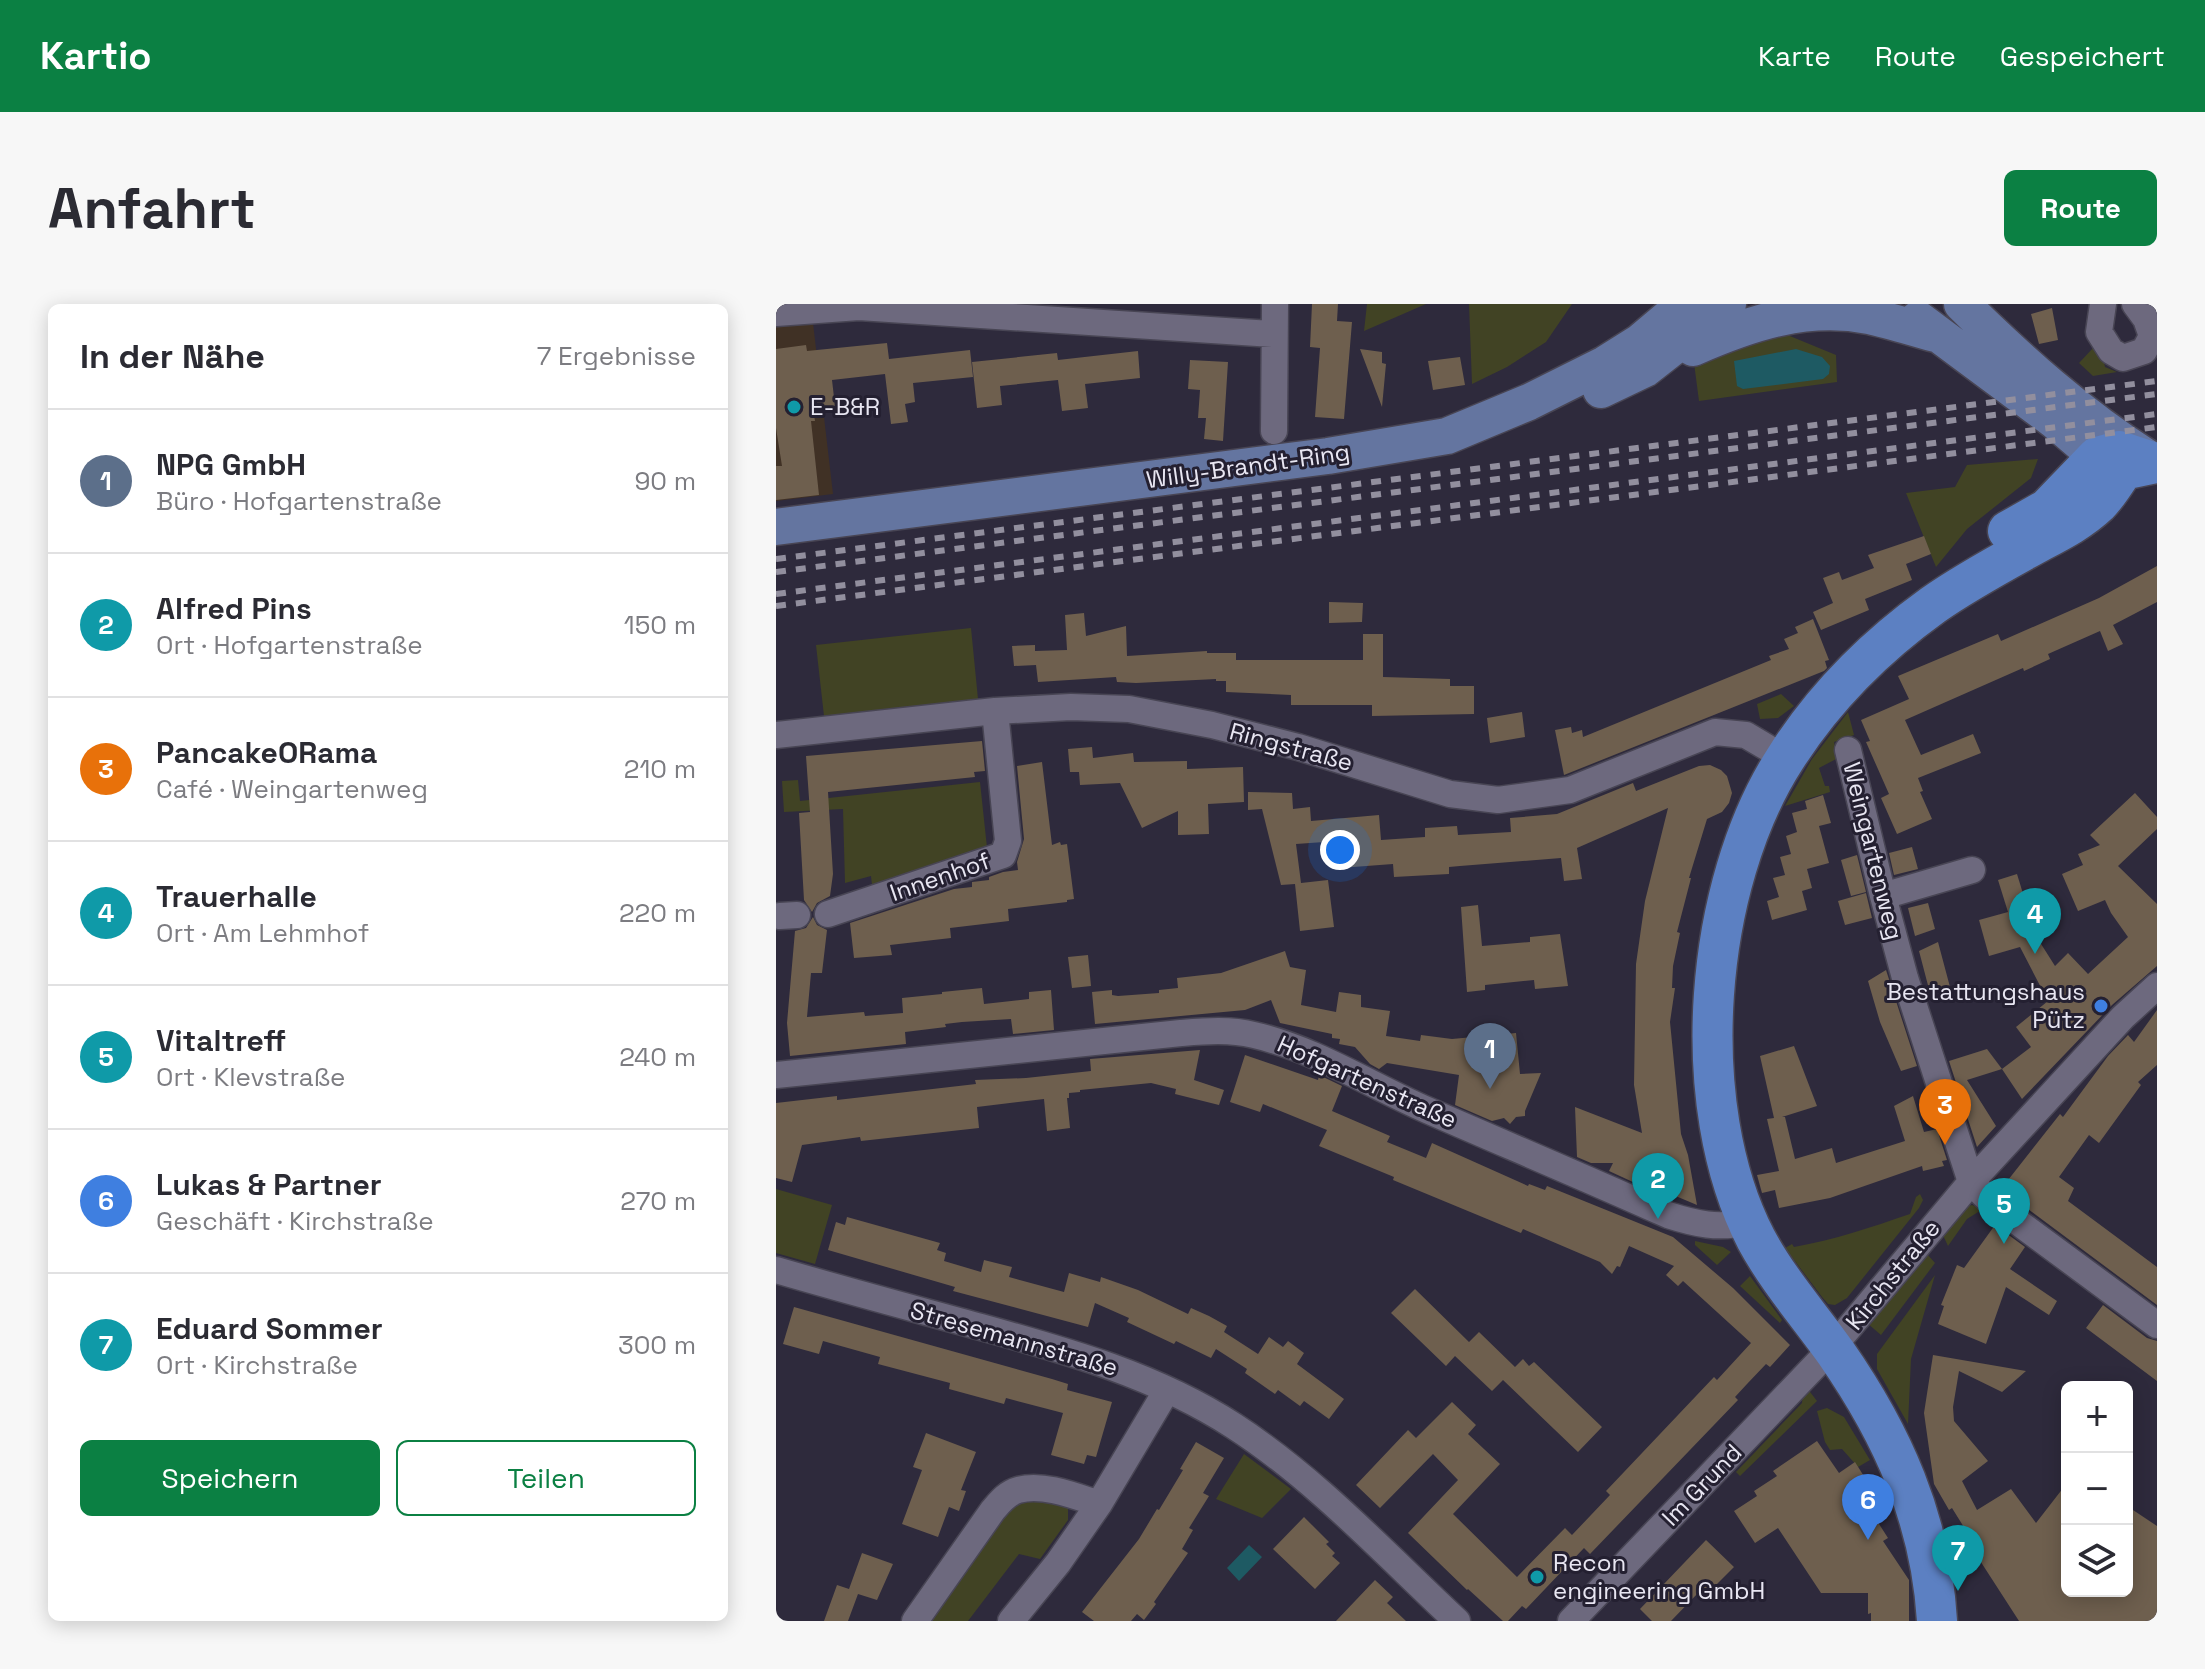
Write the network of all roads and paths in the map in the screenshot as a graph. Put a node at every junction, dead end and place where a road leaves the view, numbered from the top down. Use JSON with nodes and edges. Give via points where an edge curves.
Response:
{"nodes":[{"id":1,"x":1275,"y":304,"type":"edge"},
{"id":2,"x":1685,"y":304,"type":"edge"},
{"id":3,"x":1728,"y":304,"type":"edge"},
{"id":4,"x":1897,"y":304,"type":"edge"},
{"id":5,"x":1962,"y":304,"type":"edge"},
{"id":6,"x":2103,"y":304,"type":"edge"},
{"id":7,"x":2135,"y":304,"type":"edge"},
{"id":8,"x":1000,"y":309,"type":"edge"},
{"id":9,"x":776,"y":313,"type":"edge"},
{"id":10,"x":1273,"y":334,"type":"junction"},
{"id":11,"x":1935,"y":334,"type":"junction"},
{"id":12,"x":1645,"y":369,"type":"junction"},
{"id":13,"x":1274,"y":431,"type":"dead end"},
{"id":14,"x":1447,"y":436,"type":"junction"},
{"id":15,"x":2128,"y":457,"type":"edge"},
{"id":16,"x":776,"y":527,"type":"edge"},
{"id":17,"x":995,"y":711,"type":"junction"},
{"id":18,"x":776,"y":735,"type":"edge"},
{"id":19,"x":1848,"y":750,"type":"dead end"},
{"id":20,"x":1785,"y":758,"type":"junction"},
{"id":21,"x":1972,"y":870,"type":"dead end"},
{"id":22,"x":1883,"y":896,"type":"junction"},
{"id":23,"x":828,"y":914,"type":"dead end"},
{"id":24,"x":2157,"y":986,"type":"edge"},
{"id":25,"x":776,"y":1075,"type":"edge"},
{"id":26,"x":1971,"y":1182,"type":"junction"},
{"id":27,"x":1748,"y":1222,"type":"junction"},
{"id":28,"x":776,"y":1270,"type":"edge"},
{"id":29,"x":2157,"y":1325,"type":"edge"},
{"id":30,"x":1832,"y":1348,"type":"junction"},
{"id":31,"x":1167,"y":1390,"type":"junction"},
{"id":32,"x":1099,"y":1504,"type":"junction"},
{"id":33,"x":915,"y":1621,"type":"edge"},
{"id":34,"x":1011,"y":1621,"type":"edge"},
{"id":35,"x":1457,"y":1621,"type":"edge"},
{"id":36,"x":1571,"y":1621,"type":"edge"},
{"id":37,"x":1937,"y":1621,"type":"edge"}],
"edges":[{"from":1,"to":10,"type":"street"},
{"from":2,"to":14,"type":"main road","name":"Willy-Brandt-Ring","via":[[1605,364]]},
{"from":3,"to":12,"type":"main road"},
{"from":4,"to":11,"type":"main road"},
{"from":5,"to":15,"type":"main road"},
{"from":6,"to":7,"type":"street","via":[[2099,332],[2111,351],[2123,358],[2144,351],[2152,336]]},
{"from":8,"to":9,"type":"street","via":[[859,307]]},
{"from":8,"to":10,"type":"street"},
{"from":10,"to":13,"type":"street"},
{"from":11,"to":12,"type":"main road","via":[[1867,316],[1805,312],[1740,327]]},
{"from":11,"to":15,"type":"main road","via":[[2055,421]]},
{"from":12,"to":14,"type":"main road","via":[[1524,422]]},
{"from":14,"to":16,"type":"main road","name":"Willy-Brandt-Ring"},
{"from":15,"to":20,"type":"main road","via":[[2105,497],[2081,519],[1934,604],[1882,647],[1842,685]]},
{"from":17,"to":18,"type":"street","name":"Ringstraße"},
{"from":17,"to":20,"type":"street","name":"Ringstraße","via":[[1129,709],[1298,747],[1450,794],[1498,800],[1582,786],[1715,732],[1746,735]]},
{"from":17,"to":23,"type":"street","name":"Innenhof","via":[[1008,841],[1003,855]]},
{"from":19,"to":22,"type":"street","name":"Weingartenweg"},
{"from":20,"to":27,"type":"main road","via":[[1757,808],[1728,893],[1712,1032],[1725,1150]]},
{"from":21,"to":22,"type":"street"},
{"from":22,"to":26,"type":"street","name":"Weingartenweg"},
{"from":24,"to":26,"type":"street","name":"Kirchstraße"},
{"from":25,"to":27,"type":"street","name":"Hofgartenstraße","via":[[1181,1033],[1253,1034],[1668,1215],[1718,1227]]},
{"from":26,"to":29,"type":"street"},
{"from":26,"to":30,"type":"street","name":"Kirchstraße"},
{"from":27,"to":30,"type":"main road"},
{"from":28,"to":31,"type":"street","name":"Stresemannstraße","via":[[1069,1351]]},
{"from":30,"to":36,"type":"street","name":"Im Grund"},
{"from":30,"to":37,"type":"main road","name":"Kirchstraße","via":[[1885,1431],[1904,1476],[1927,1543]]},
{"from":31,"to":32,"type":"street"},
{"from":31,"to":35,"type":"street","name":"Stresemannstraße","via":[[1232,1425],[1296,1470]]},
{"from":32,"to":33,"type":"street","via":[[1049,1490],[1009,1494]]},
{"from":32,"to":34,"type":"street"}]}
